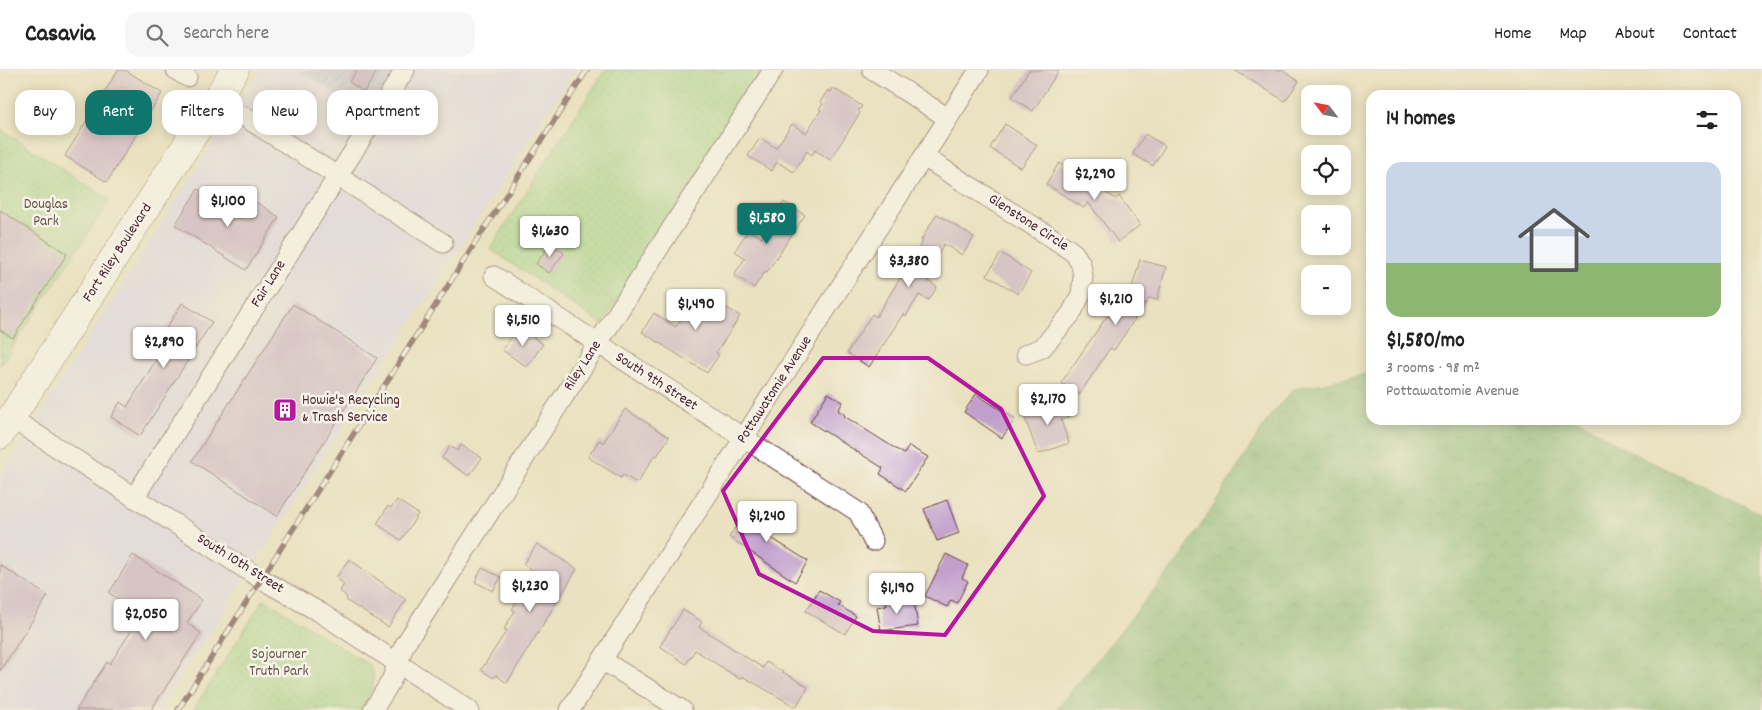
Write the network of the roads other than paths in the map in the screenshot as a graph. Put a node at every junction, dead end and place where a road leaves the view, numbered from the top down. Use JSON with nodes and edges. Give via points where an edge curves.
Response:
{"nodes":[{"id":1,"x":235,"y":70,"type":"edge"},
{"id":2,"x":405,"y":70,"type":"edge"},
{"id":3,"x":773,"y":70,"type":"edge"},
{"id":4,"x":872,"y":70,"type":"edge"},
{"id":5,"x":979,"y":70,"type":"edge"},
{"id":6,"x":244,"y":116,"type":"dead end"},
{"id":7,"x":948,"y":118,"type":"junction"},
{"id":8,"x":924,"y":157,"type":"junction"},
{"id":9,"x":337,"y":176,"type":"junction"},
{"id":10,"x":443,"y":243,"type":"dead end"},
{"id":11,"x":494,"y":276,"type":"dead end"},
{"id":12,"x":597,"y":344,"type":"junction"},
{"id":13,"x":1026,"y":354,"type":"dead end"},
{"id":14,"x":5,"y":426,"type":"edge"},
{"id":15,"x":744,"y":439,"type":"junction"},
{"id":16,"x":134,"y":498,"type":"junction"},
{"id":17,"x":874,"y":541,"type":"dead end"},
{"id":18,"x":602,"y":660,"type":"junction"},
{"id":19,"x":398,"y":664,"type":"junction"},
{"id":20,"x":373,"y":710,"type":"edge"},
{"id":21,"x":468,"y":710,"type":"edge"},
{"id":22,"x":570,"y":710,"type":"edge"},
{"id":23,"x":682,"y":710,"type":"edge"}],
"edges":[{"from":1,"to":14,"type":"highway","name":"Fort Riley Boulevard"},
{"from":2,"to":9,"type":"street","name":"Fair Lane"},
{"from":3,"to":12,"type":"street","name":"Riley Lane"},
{"from":4,"to":7,"type":"street"},
{"from":5,"to":7,"type":"street","name":"Pottawatomie Avenue"},
{"from":6,"to":9,"type":"street"},
{"from":7,"to":8,"type":"street","name":"Pottawatomie Avenue"},
{"from":8,"to":13,"type":"street","name":"Glenstone Circle","via":[[1057,241],[1074,253],[1082,264],[1081,294],[1071,314],[1042,348]]},
{"from":8,"to":15,"type":"street","name":"Pottawatomie Avenue"},
{"from":9,"to":10,"type":"street"},
{"from":9,"to":16,"type":"street","name":"Fair Lane"},
{"from":11,"to":12,"type":"street","name":"South 9th Street"},
{"from":12,"to":15,"type":"street","name":"South 9th Street"},
{"from":12,"to":19,"type":"street","name":"Riley Lane","via":[[404,646]]},
{"from":14,"to":16,"type":"street","name":"South 10th Street"},
{"from":15,"to":17,"type":"street","name":"South 9th Street","via":[[858,512]]},
{"from":15,"to":18,"type":"street","name":"Pottawatomie Avenue"},
{"from":16,"to":19,"type":"street","name":"South 10th Street"},
{"from":18,"to":22,"type":"street","name":"Pottawatomie Avenue"},
{"from":18,"to":23,"type":"street"},
{"from":19,"to":20,"type":"street"},
{"from":19,"to":21,"type":"street","name":"South 10th Street"}]}
